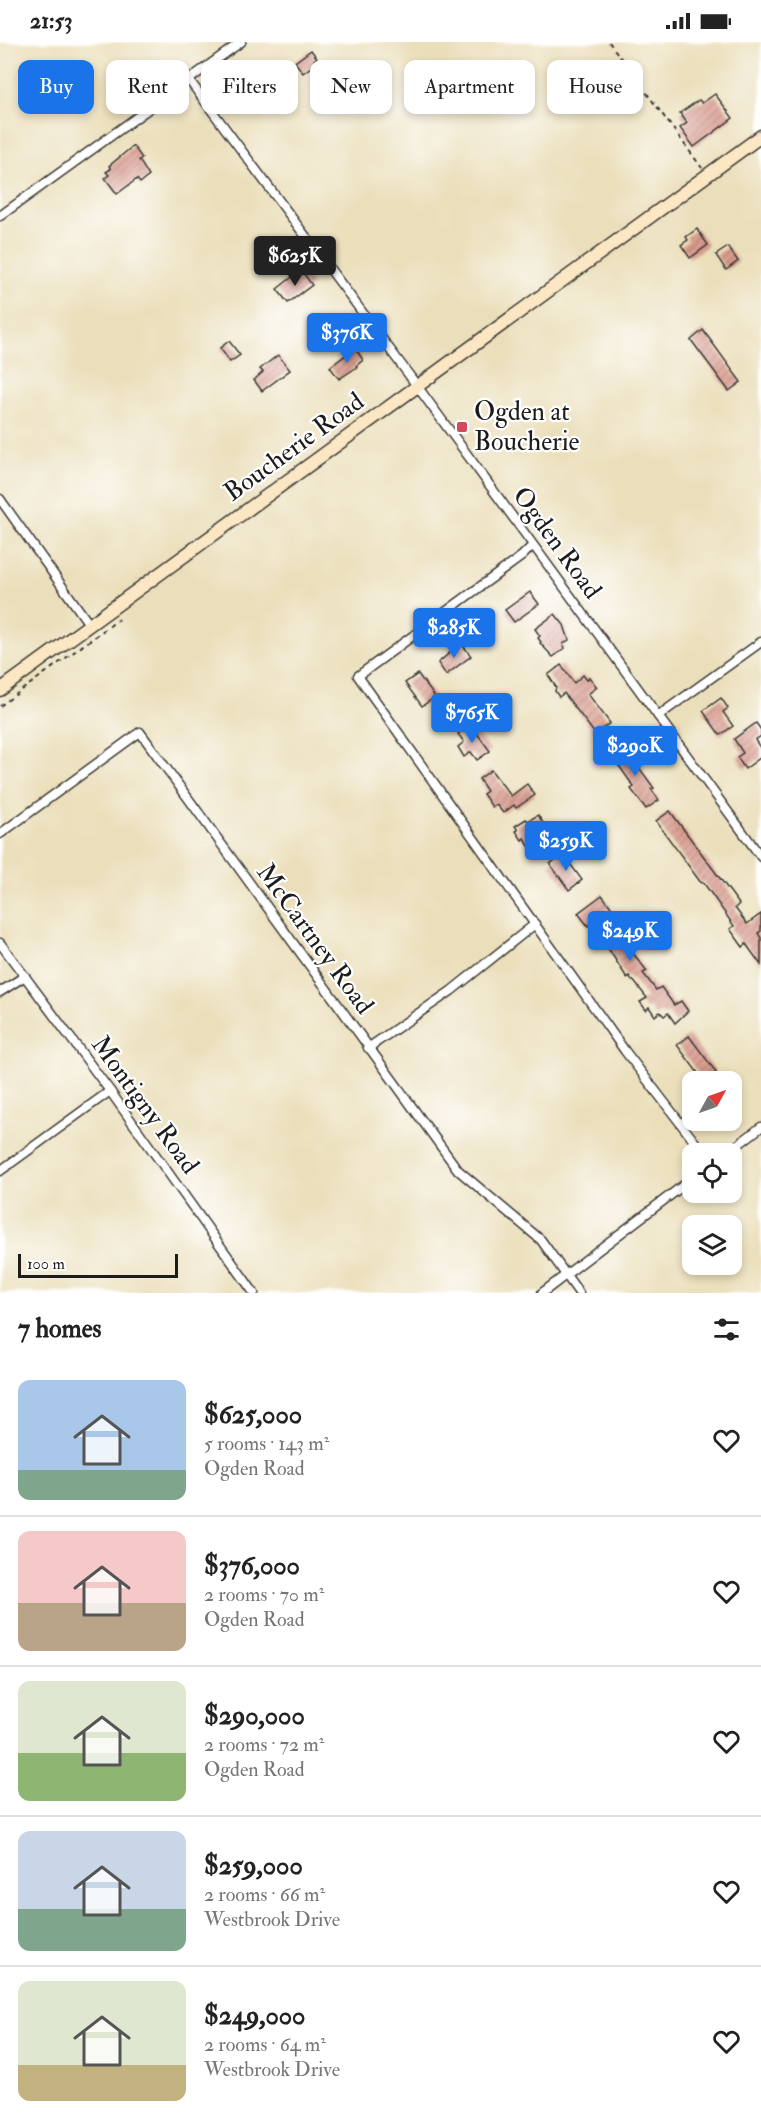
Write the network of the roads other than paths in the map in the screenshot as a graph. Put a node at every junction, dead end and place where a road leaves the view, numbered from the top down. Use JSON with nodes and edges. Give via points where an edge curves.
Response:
{"nodes":[{"id":1,"x":241,"y":42,"type":"edge"},
{"id":2,"x":189,"y":80,"type":"joint"},
{"id":3,"x":142,"y":114,"type":"edge"},
{"id":4,"x":761,"y":136,"type":"edge"},
{"id":5,"x":0,"y":216,"type":"edge"},
{"id":6,"x":418,"y":386,"type":"junction"},
{"id":7,"x":0,"y":498,"type":"edge"},
{"id":8,"x":532,"y":546,"type":"junction"},
{"id":9,"x":89,"y":624,"type":"junction"},
{"id":10,"x":761,"y":642,"type":"edge"},
{"id":11,"x":0,"y":690,"type":"edge"},
{"id":12,"x":658,"y":716,"type":"junction"},
{"id":13,"x":0,"y":834,"type":"edge"},
{"id":14,"x":761,"y":856,"type":"edge"},
{"id":15,"x":535,"y":924,"type":"junction"},
{"id":16,"x":0,"y":943,"type":"edge"},
{"id":17,"x":25,"y":976,"type":"junction"},
{"id":18,"x":0,"y":992,"type":"edge"},
{"id":19,"x":368,"y":1048,"type":"junction"},
{"id":20,"x":110,"y":1091,"type":"junction"},
{"id":21,"x":761,"y":1127,"type":"edge"},
{"id":22,"x":696,"y":1143,"type":"edge"},
{"id":23,"x":740,"y":1143,"type":"edge"},
{"id":24,"x":0,"y":1171,"type":"edge"},
{"id":25,"x":682,"y":1186,"type":"edge"},
{"id":26,"x":567,"y":1275,"type":"junction"},
{"id":27,"x":254,"y":1293,"type":"edge"},
{"id":28,"x":542,"y":1293,"type":"edge"},
{"id":29,"x":579,"y":1293,"type":"edge"}],
"edges":[{"from":1,"to":2,"type":"street"},
{"from":2,"to":6,"type":"street","name":"Ogden Road"},
{"from":3,"to":5,"type":"street"},
{"from":4,"to":6,"type":"main road","name":"Boucherie Road"},
{"from":6,"to":8,"type":"street","name":"Ogden Road"},
{"from":6,"to":9,"type":"main road","name":"Boucherie Road"},
{"from":7,"to":9,"type":"street"},
{"from":8,"to":12,"type":"street","name":"Ogden Road"},
{"from":8,"to":15,"type":"street","via":[[358,676]]},
{"from":9,"to":11,"type":"main road","name":"Boucherie Road"},
{"from":10,"to":12,"type":"street"},
{"from":12,"to":14,"type":"street","name":"Ogden Road"},
{"from":13,"to":19,"type":"street","name":"McCartney Road","via":[[140,732]]},
{"from":15,"to":19,"type":"street","via":[[451,992]]},
{"from":15,"to":22,"type":"street"},
{"from":16,"to":17,"type":"street","name":"Montigny Road"},
{"from":17,"to":18,"type":"street"},
{"from":17,"to":20,"type":"street","name":"Montigny Road"},
{"from":19,"to":26,"type":"street","name":"McCartney Road","via":[[458,1170],[541,1240]]},
{"from":20,"to":24,"type":"street"},
{"from":20,"to":27,"type":"street","name":"Montigny Road"},
{"from":21,"to":23,"type":"street"},
{"from":25,"to":26,"type":"street"},
{"from":26,"to":28,"type":"street"},
{"from":26,"to":29,"type":"street","name":"McCartney Road"}]}
